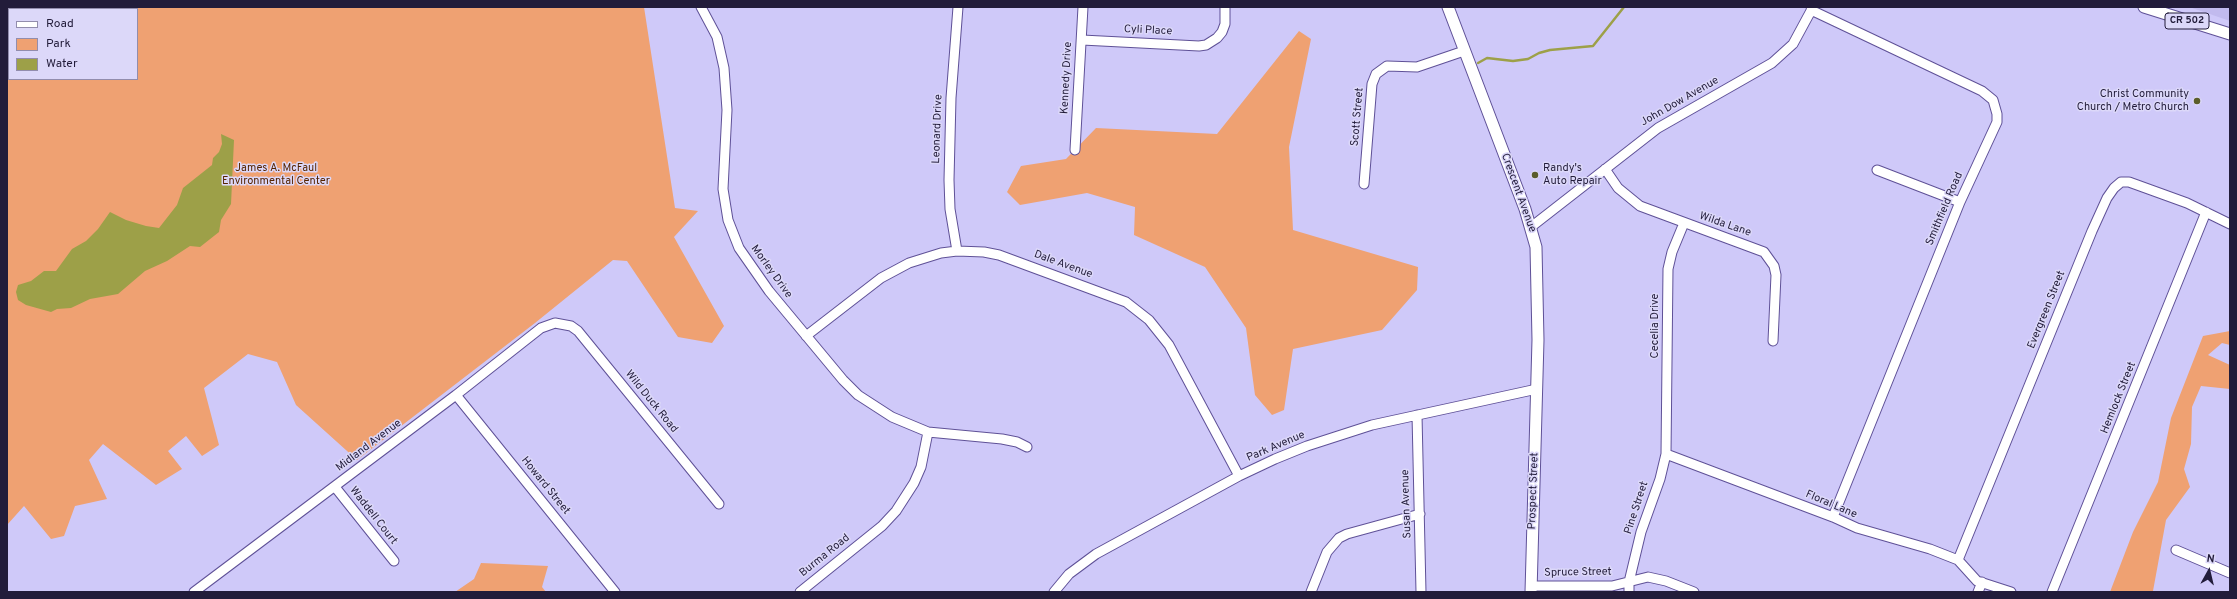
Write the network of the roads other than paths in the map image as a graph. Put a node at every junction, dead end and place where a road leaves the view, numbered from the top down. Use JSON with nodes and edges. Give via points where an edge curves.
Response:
{"nodes":[{"id":1,"x":701,"y":7,"type":"edge"},
{"id":2,"x":958,"y":7,"type":"edge"},
{"id":3,"x":1083,"y":7,"type":"edge"},
{"id":4,"x":1226,"y":7,"type":"edge"},
{"id":5,"x":1448,"y":7,"type":"edge"},
{"id":6,"x":2144,"y":7,"type":"edge"},
{"id":7,"x":1812,"y":9,"type":"edge"},
{"id":8,"x":2230,"y":34,"type":"edge"},
{"id":9,"x":1082,"y":40,"type":"junction"},
{"id":10,"x":1464,"y":50,"type":"junction"},
{"id":11,"x":1075,"y":150,"type":"dead end"},
{"id":12,"x":1604,"y":169,"type":"junction"},
{"id":13,"x":1877,"y":170,"type":"dead end"},
{"id":14,"x":1364,"y":184,"type":"dead end"},
{"id":15,"x":1960,"y":202,"type":"junction"},
{"id":16,"x":2206,"y":212,"type":"junction"},
{"id":17,"x":1684,"y":223,"type":"junction"},
{"id":18,"x":2230,"y":224,"type":"edge"},
{"id":19,"x":1531,"y":227,"type":"junction"},
{"id":20,"x":957,"y":250,"type":"junction"},
{"id":21,"x":559,"y":323,"type":"joint"},
{"id":22,"x":806,"y":336,"type":"junction"},
{"id":23,"x":1772,"y":341,"type":"dead end"},
{"id":24,"x":1537,"y":389,"type":"junction"},
{"id":25,"x":456,"y":395,"type":"junction"},
{"id":26,"x":1417,"y":415,"type":"junction"},
{"id":27,"x":928,"y":432,"type":"junction"},
{"id":28,"x":1667,"y":432,"type":"joint"},
{"id":29,"x":1027,"y":447,"type":"dead end"},
{"id":30,"x":1666,"y":454,"type":"junction"},
{"id":31,"x":1240,"y":476,"type":"junction"},
{"id":32,"x":335,"y":487,"type":"junction"},
{"id":33,"x":719,"y":504,"type":"dead end"},
{"id":34,"x":1420,"y":514,"type":"junction"},
{"id":35,"x":1833,"y":517,"type":"junction"},
{"id":36,"x":2176,"y":550,"type":"dead end"},
{"id":37,"x":1958,"y":560,"type":"junction"},
{"id":38,"x":394,"y":561,"type":"dead end"},
{"id":39,"x":2230,"y":573,"type":"edge"},
{"id":40,"x":1629,"y":582,"type":"junction"},
{"id":41,"x":1982,"y":582,"type":"junction"},
{"id":42,"x":1532,"y":589,"type":"edge"},
{"id":43,"x":194,"y":592,"type":"edge"},
{"id":44,"x":615,"y":592,"type":"edge"},
{"id":45,"x":800,"y":592,"type":"edge"},
{"id":46,"x":1054,"y":592,"type":"edge"},
{"id":47,"x":1311,"y":592,"type":"edge"},
{"id":48,"x":1421,"y":592,"type":"edge"},
{"id":49,"x":1629,"y":592,"type":"edge"},
{"id":50,"x":1694,"y":592,"type":"edge"},
{"id":51,"x":1978,"y":592,"type":"edge"},
{"id":52,"x":2011,"y":592,"type":"edge"},
{"id":53,"x":2052,"y":592,"type":"edge"}],
"edges":[{"from":1,"to":22,"type":"street","name":"Morley Drive","via":[[717,37],[723,58],[727,110],[723,189],[728,220],[736,242],[748,262]]},
{"from":2,"to":20,"type":"street","name":"Leonard Drive","via":[[951,98],[949,180],[950,209]]},
{"from":3,"to":9,"type":"street","name":"Kennedy Drive"},
{"from":4,"to":9,"type":"street","name":"Cyli Place","via":[[1222,32],[1213,41],[1199,46]]},
{"from":5,"to":10,"type":"main road","name":"Crescent Avenue"},
{"from":6,"to":8,"type":"main road","number":"CR 502"},
{"from":7,"to":12,"type":"street","name":"John Dow Avenue","via":[[1792,44],[1772,63],[1658,128]]},
{"from":7,"to":15,"type":"street","name":"Smithfield Road","via":[[1982,91],[1993,100],[1997,110],[1997,122]]},
{"from":9,"to":11,"type":"street","name":"Kennedy Drive"},
{"from":10,"to":14,"type":"street","name":"Scott Street","via":[[1417,66],[1387,66],[1376,74],[1372,84]]},
{"from":10,"to":19,"type":"main road","name":"Crescent Avenue"},
{"from":12,"to":17,"type":"street","name":"Wilda Lane","via":[[1618,188],[1640,206]]},
{"from":12,"to":19,"type":"street","name":"John Dow Avenue"},
{"from":13,"to":15,"type":"street"},
{"from":15,"to":35,"type":"street","name":"Smithfield Road"},
{"from":16,"to":18,"type":"street","name":"Evergreen Street"},
{"from":16,"to":37,"type":"street","name":"Evergreen Street","via":[[2129,182],[2121,182],[2107,198]]},
{"from":16,"to":53,"type":"street","name":"Hemlock Street","via":[[2068,558]]},
{"from":17,"to":23,"type":"street","name":"Wilda Lane","via":[[1755,248],[1769,258],[1776,275]]},
{"from":17,"to":28,"type":"street","name":"Cecelia Drive","via":[[1668,269]]},
{"from":19,"to":24,"type":"main road","name":"Crescent Avenue","via":[[1538,267]]},
{"from":20,"to":22,"type":"street","name":"Dale Avenue","via":[[922,258],[894,270]]},
{"from":20,"to":31,"type":"street","name":"Dale Avenue","via":[[999,255],[1087,286],[1138,309],[1169,345]]},
{"from":21,"to":25,"type":"street","name":"Midland Avenue","via":[[541,328]]},
{"from":21,"to":33,"type":"street","name":"Wild Duck Road","via":[[578,331]]},
{"from":22,"to":27,"type":"street","name":"Morley Drive","via":[[858,395],[892,417]]},
{"from":24,"to":26,"type":"street","name":"Park Avenue"},
{"from":24,"to":42,"type":"main road","name":"Prospect Street"},
{"from":25,"to":32,"type":"street","name":"Midland Avenue"},
{"from":25,"to":44,"type":"street","name":"Howard Street"},
{"from":26,"to":31,"type":"street","name":"Park Avenue","via":[[1339,435],[1275,459]]},
{"from":26,"to":34,"type":"street","name":"Susan Avenue"},
{"from":27,"to":29,"type":"street","name":"Morley Drive","via":[[1002,439]]},
{"from":27,"to":45,"type":"street","name":"Burma Road","via":[[921,467],[906,497],[882,526]]},
{"from":28,"to":30,"type":"street","name":"Pine Street"},
{"from":30,"to":35,"type":"street","name":"Floral Lane"},
{"from":30,"to":40,"type":"street","name":"Pine Street","via":[[1641,532]]},
{"from":31,"to":46,"type":"street","name":"Park Avenue","via":[[1096,554],[1069,574]]},
{"from":32,"to":38,"type":"street","name":"Waddell Court"},
{"from":32,"to":43,"type":"street","name":"Midland Avenue"},
{"from":34,"to":47,"type":"street","via":[[1339,538],[1327,552]]},
{"from":34,"to":48,"type":"street","name":"Susan Avenue"},
{"from":35,"to":37,"type":"street","name":"Floral Lane","via":[[1857,528],[1930,549]]},
{"from":36,"to":39,"type":"street"},
{"from":37,"to":41,"type":"street","name":"Floral Lane","via":[[1973,578]]},
{"from":40,"to":42,"type":"street","name":"Spruce Street","via":[[1612,586]]},
{"from":40,"to":49,"type":"street","name":"Pine Street"},
{"from":40,"to":50,"type":"street","name":"Spruce Street","via":[[1648,577]]},
{"from":41,"to":51,"type":"street"},
{"from":41,"to":52,"type":"street"}]}
